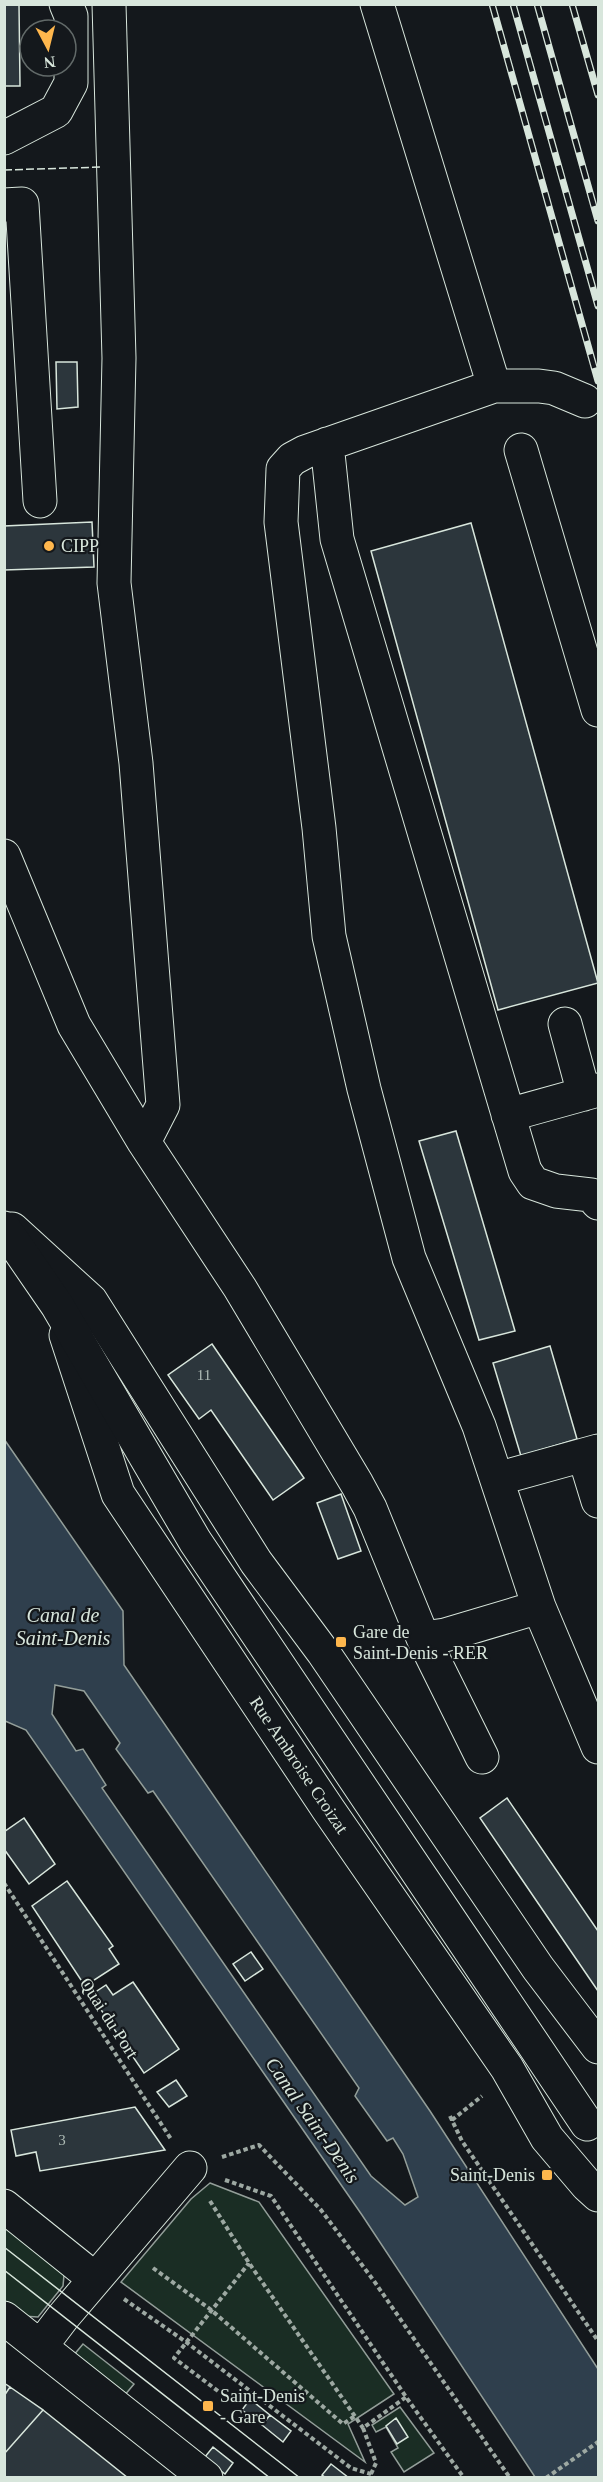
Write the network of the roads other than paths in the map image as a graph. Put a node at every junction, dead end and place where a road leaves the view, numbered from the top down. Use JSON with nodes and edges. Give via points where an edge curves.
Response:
{"nodes":[{"id":1,"x":66,"y":4,"type":"edge"},
{"id":2,"x":109,"y":4,"type":"edge"},
{"id":3,"x":377,"y":4,"type":"edge"},
{"id":4,"x":4,"y":138,"type":"edge"},
{"id":5,"x":4,"y":205,"type":"edge"},
{"id":6,"x":494,"y":386,"type":"junction"},
{"id":7,"x":585,"y":401,"type":"dead end"},
{"id":8,"x":327,"y":444,"type":"junction"},
{"id":9,"x":521,"y":450,"type":"dead end"},
{"id":10,"x":40,"y":501,"type":"dead end"},
{"id":11,"x":598,"y":710,"type":"edge"},
{"id":12,"x":4,"y":856,"type":"edge"},
{"id":13,"x":565,"y":1024,"type":"dead end"},
{"id":14,"x":591,"y":1092,"type":"edge"},
{"id":15,"x":508,"y":1114,"type":"junction"},
{"id":16,"x":144,"y":1142,"type":"junction"},
{"id":17,"x":598,"y":1203,"type":"edge"},
{"id":18,"x":4,"y":1222,"type":"edge"},
{"id":19,"x":4,"y":1228,"type":"edge"},
{"id":20,"x":57,"y":1305,"type":"junction"},
{"id":21,"x":591,"y":1453,"type":"edge"},
{"id":22,"x":497,"y":1479,"type":"junction"},
{"id":23,"x":598,"y":1501,"type":"edge"},
{"id":24,"x":539,"y":1607,"type":"junction"},
{"id":25,"x":423,"y":1638,"type":"junction"},
{"id":26,"x":598,"y":1747,"type":"edge"},
{"id":27,"x":482,"y":1757,"type":"dead end"},
{"id":28,"x":598,"y":2047,"type":"edge"},
{"id":29,"x":587,"y":2124,"type":"dead end"},
{"id":30,"x":190,"y":2168,"type":"road end"},
{"id":31,"x":598,"y":2195,"type":"edge"},
{"id":32,"x":4,"y":2206,"type":"edge"},
{"id":33,"x":95,"y":2279,"type":"junction"},
{"id":34,"x":4,"y":2318,"type":"edge"},
{"id":35,"x":40,"y":2346,"type":"junction"},
{"id":36,"x":206,"y":2478,"type":"edge"}],
"edges":[{"from":1,"to":4,"type":"main road","via":[[71,16],[71,83],[56,111]]},
{"from":2,"to":16,"type":"main road","via":[[119,358],[114,583],[136,763],[163,1106]]},
{"from":3,"to":6,"type":"main road"},
{"from":5,"to":10,"type":"main road","via":[[22,204]]},
{"from":6,"to":7,"type":"main road","via":[[554,388]]},
{"from":6,"to":8,"type":"main road"},
{"from":8,"to":15,"type":"main road","via":[[337,539]]},
{"from":8,"to":22,"type":"main road","via":[[291,459],[283,469],[281,522],[329,936],[409,1258]]},
{"from":9,"to":11,"type":"main road"},
{"from":12,"to":16,"type":"main road","via":[[74,1025]]},
{"from":13,"to":14,"type":"main road"},
{"from":14,"to":15,"type":"main road"},
{"from":15,"to":17,"type":"main road","via":[[525,1171],[533,1184],[591,1195]]},
{"from":16,"to":25,"type":"main road","via":[[240,1288],[357,1484]]},
{"from":18,"to":28,"type":"main road","via":[[91,1301],[256,1562],[323,1652],[538,1968]]},
{"from":19,"to":20,"type":"main road","name":"Rue Ambroise Croizat"},
{"from":20,"to":29,"type":"main road","name":"Rue Ambroise Croizat","via":[[195,1541]]},
{"from":20,"to":31,"type":"main road","name":"Rue Ambroise Croizat","via":[[118,1494],[507,2068],[547,2138]]},
{"from":21,"to":22,"type":"main road"},
{"from":21,"to":23,"type":"main road"},
{"from":22,"to":24,"type":"main road"},
{"from":24,"to":25,"type":"main road"},
{"from":24,"to":26,"type":"main road"},
{"from":25,"to":27,"type":"main road"},
{"from":30,"to":33,"type":"main road"},
{"from":32,"to":33,"type":"main road"},
{"from":33,"to":35,"type":"main road"},
{"from":34,"to":35,"type":"main road"},
{"from":35,"to":36,"type":"main road"}]}
